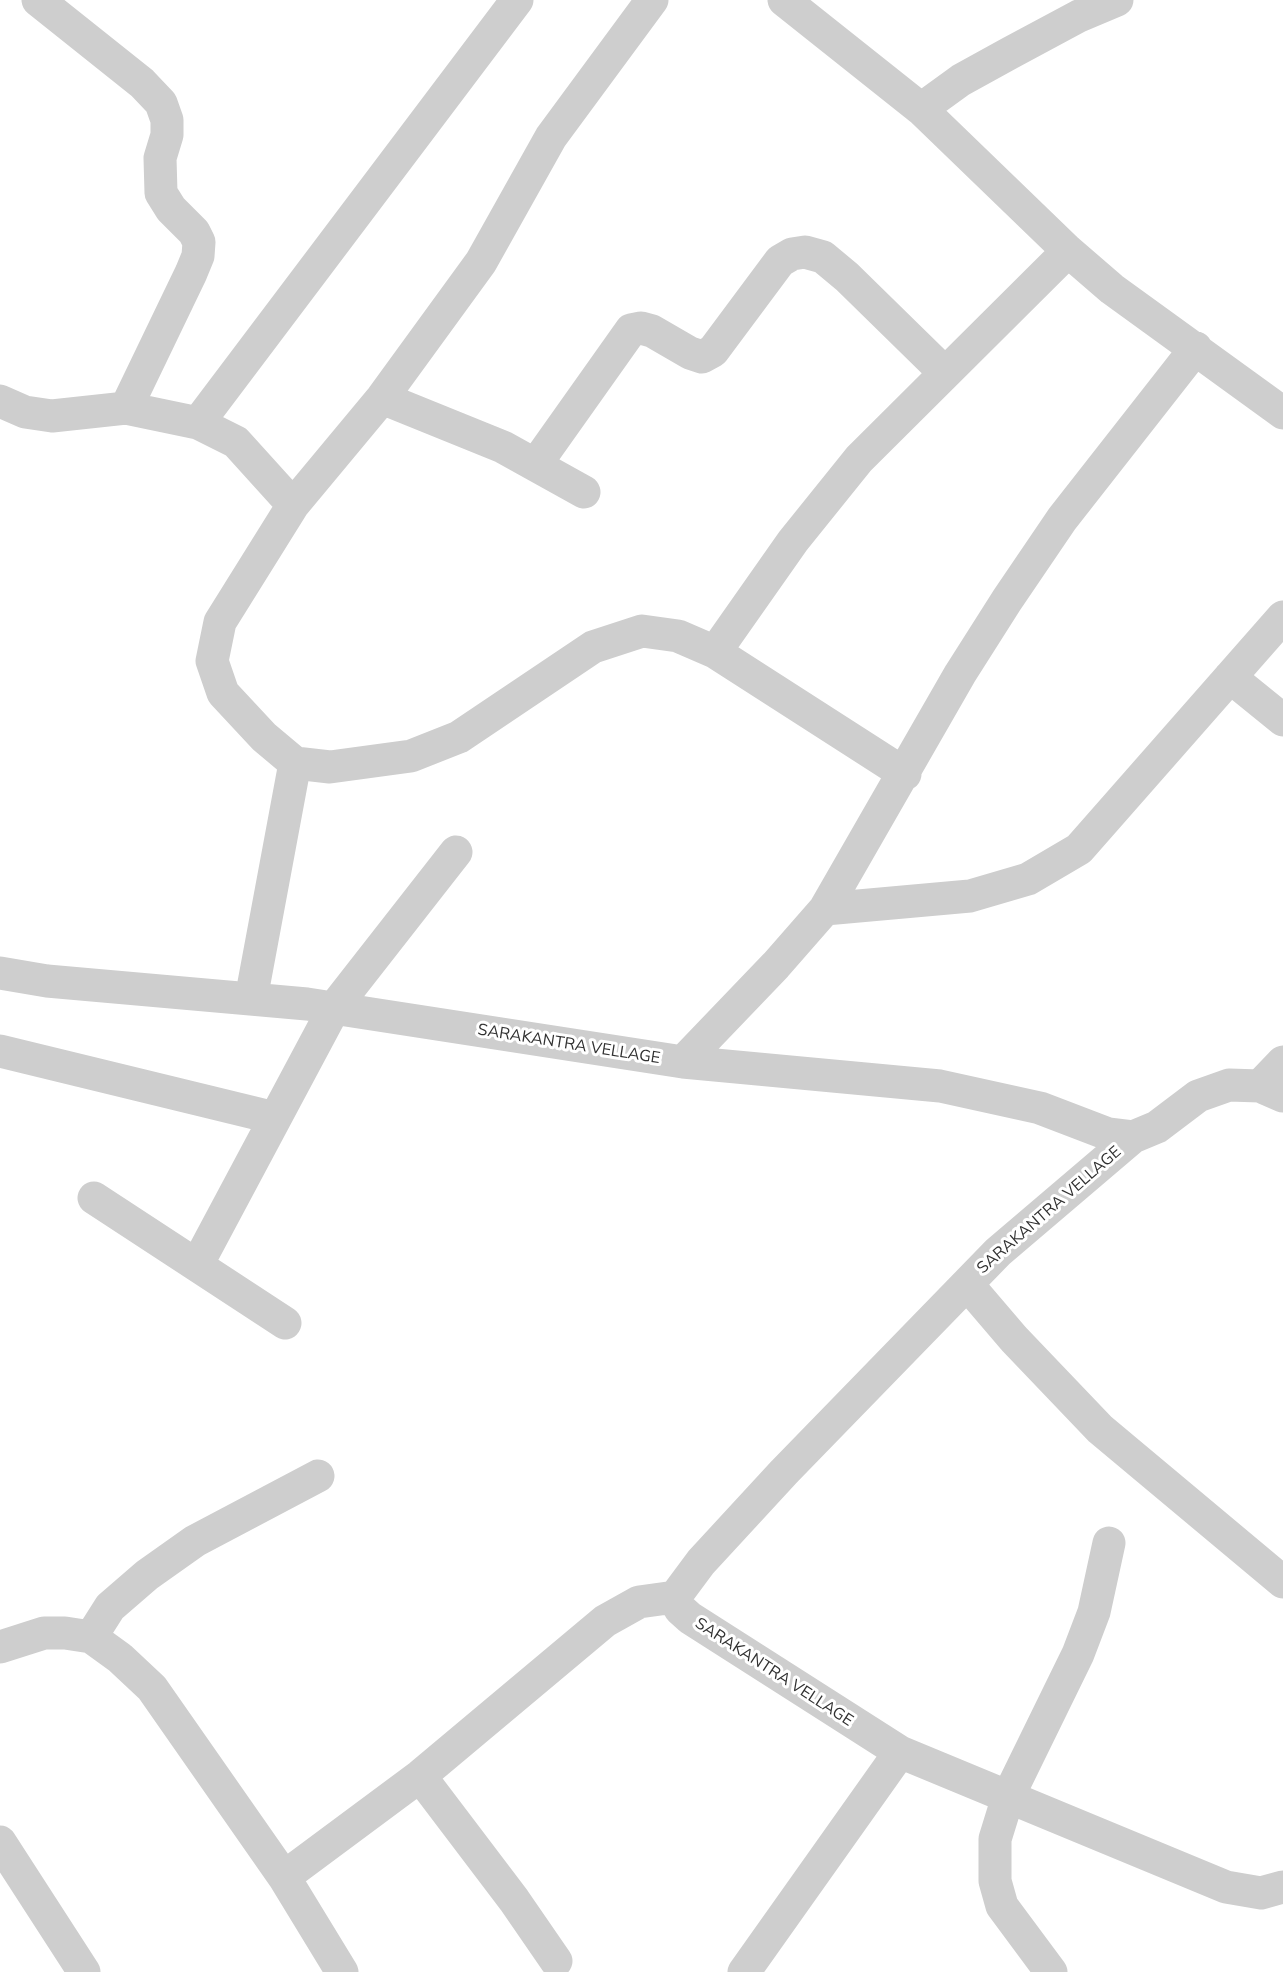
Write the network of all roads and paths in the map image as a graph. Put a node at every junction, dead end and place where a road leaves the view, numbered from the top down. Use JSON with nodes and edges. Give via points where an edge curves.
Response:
{"nodes":[{"id":1,"x":38,"y":0,"type":"edge"},
{"id":2,"x":517,"y":0,"type":"edge"},
{"id":3,"x":652,"y":0,"type":"edge"},
{"id":4,"x":784,"y":0,"type":"edge"},
{"id":5,"x":1117,"y":0,"type":"edge"},
{"id":6,"x":1076,"y":8,"type":"edge"},
{"id":7,"x":921,"y":109,"type":"junction"},
{"id":8,"x":1068,"y":251,"type":"junction"},
{"id":9,"x":1196,"y":348,"type":"junction"},
{"id":10,"x":944,"y":372,"type":"junction"},
{"id":11,"x":382,"y":398,"type":"junction"},
{"id":12,"x":0,"y":401,"type":"edge"},
{"id":13,"x":126,"y":408,"type":"junction"},
{"id":14,"x":1283,"y":413,"type":"edge"},
{"id":15,"x":198,"y":423,"type":"junction"},
{"id":16,"x":536,"y":464,"type":"junction"},
{"id":17,"x":584,"y":492,"type":"dead end"},
{"id":18,"x":293,"y":505,"type":"junction"},
{"id":19,"x":1283,"y":617,"type":"edge"},
{"id":20,"x":715,"y":652,"type":"junction"},
{"id":21,"x":1230,"y":677,"type":"junction"},
{"id":22,"x":1283,"y":720,"type":"edge"},
{"id":23,"x":295,"y":764,"type":"junction"},
{"id":24,"x":905,"y":774,"type":"junction"},
{"id":25,"x":456,"y":852,"type":"dead end"},
{"id":26,"x":825,"y":909,"type":"junction"},
{"id":27,"x":0,"y":973,"type":"edge"},
{"id":28,"x":251,"y":999,"type":"junction"},
{"id":29,"x":334,"y":1008,"type":"junction"},
{"id":30,"x":0,"y":1051,"type":"edge"},
{"id":31,"x":683,"y":1062,"type":"junction"},
{"id":32,"x":1283,"y":1062,"type":"edge"},
{"id":33,"x":1272,"y":1091,"type":"edge"},
{"id":34,"x":275,"y":1118,"type":"junction"},
{"id":35,"x":1133,"y":1137,"type":"junction"},
{"id":36,"x":94,"y":1198,"type":"dead end"},
{"id":37,"x":198,"y":1263,"type":"junction"},
{"id":38,"x":967,"y":1284,"type":"junction"},
{"id":39,"x":285,"y":1323,"type":"dead end"},
{"id":40,"x":318,"y":1476,"type":"dead end"},
{"id":41,"x":1109,"y":1543,"type":"dead end"},
{"id":42,"x":1283,"y":1582,"type":"edge"},
{"id":43,"x":675,"y":1597,"type":"junction"},
{"id":44,"x":91,"y":1637,"type":"junction"},
{"id":45,"x":0,"y":1647,"type":"edge"},
{"id":46,"x":900,"y":1752,"type":"junction"},
{"id":47,"x":420,"y":1776,"type":"junction"},
{"id":48,"x":1008,"y":1797,"type":"junction"},
{"id":49,"x":0,"y":1842,"type":"edge"},
{"id":50,"x":284,"y":1877,"type":"junction"},
{"id":51,"x":1283,"y":1887,"type":"edge"},
{"id":52,"x":556,"y":1961,"type":"dead end"},
{"id":53,"x":84,"y":1972,"type":"edge"},
{"id":54,"x":342,"y":1972,"type":"edge"},
{"id":55,"x":744,"y":1972,"type":"edge"},
{"id":56,"x":1051,"y":1972,"type":"edge"}],
"edges":[{"from":1,"to":13,"type":"street","via":[[142,83],[160,103],[167,120],[160,158],[161,193],[199,242],[191,273]]},
{"from":2,"to":15,"type":"street"},
{"from":3,"to":11,"type":"street","via":[[551,137],[481,262]]},
{"from":4,"to":7,"type":"street"},
{"from":5,"to":6,"type":"street"},
{"from":6,"to":7,"type":"street"},
{"from":7,"to":8,"type":"street"},
{"from":8,"to":9,"type":"street","via":[[1112,289]]},
{"from":8,"to":10,"type":"street"},
{"from":9,"to":14,"type":"street"},
{"from":9,"to":24,"type":"street","via":[[1062,519],[960,674]]},
{"from":10,"to":16,"type":"street","via":[[823,257],[805,252],[792,254],[780,261],[713,351],[702,357],[652,331],[631,330]]},
{"from":10,"to":20,"type":"street","via":[[859,459],[793,541]]},
{"from":11,"to":16,"type":"street"},
{"from":11,"to":18,"type":"street"},
{"from":12,"to":13,"type":"street","via":[[26,412],[52,416]]},
{"from":13,"to":15,"type":"street"},
{"from":15,"to":18,"type":"street","via":[[236,442]]},
{"from":16,"to":17,"type":"street"},
{"from":18,"to":23,"type":"street","via":[[220,622],[212,661],[223,693]]},
{"from":19,"to":21,"type":"street"},
{"from":20,"to":23,"type":"street","via":[[678,636],[642,631],[593,647],[459,737],[411,756],[330,767]]},
{"from":20,"to":24,"type":"street"},
{"from":21,"to":22,"type":"street"},
{"from":21,"to":26,"type":"street","via":[[1079,849],[1028,879],[970,896]]},
{"from":23,"to":28,"type":"street"},
{"from":24,"to":26,"type":"street"},
{"from":25,"to":29,"type":"street"},
{"from":26,"to":31,"type":"street"},
{"from":27,"to":28,"type":"street","name":"SARAKANTRA VELLAGE","via":[[47,981]]},
{"from":28,"to":29,"type":"street","name":"SARAKANTRA VELLAGE"},
{"from":29,"to":31,"type":"street","name":"SARAKANTRA VELLAGE"},
{"from":29,"to":34,"type":"street"},
{"from":30,"to":34,"type":"street"},
{"from":31,"to":35,"type":"street","name":"SARAKANTRA VELLAGE","via":[[940,1086],[1040,1108],[1108,1134]]},
{"from":32,"to":33,"type":"street"},
{"from":33,"to":35,"type":"street","name":"SARAKANTRA VELLAGE","via":[[1229,1085],[1198,1096],[1157,1127]]},
{"from":34,"to":37,"type":"street"},
{"from":35,"to":38,"type":"street","name":"SARAKANTRA VELLAGE","via":[[998,1252]]},
{"from":36,"to":37,"type":"street"},
{"from":37,"to":39,"type":"street"},
{"from":38,"to":42,"type":"street","via":[[1100,1429]]},
{"from":38,"to":43,"type":"street","name":"SARAKANTRA VELLAGE","via":[[777,1480],[701,1562]]},
{"from":40,"to":44,"type":"street","via":[[195,1542],[147,1575],[110,1607]]},
{"from":41,"to":48,"type":"street","via":[[1094,1612],[1078,1654]]},
{"from":43,"to":46,"type":"street","name":"SARAKANTRA VELLAGE","via":[[690,1618]]},
{"from":43,"to":47,"type":"street","via":[[639,1602],[605,1621]]},
{"from":44,"to":45,"type":"street","via":[[44,1633]]},
{"from":44,"to":50,"type":"street","via":[[152,1688]]},
{"from":46,"to":48,"type":"street","name":"SARAKANTRA VELLAGE"},
{"from":46,"to":55,"type":"street"},
{"from":47,"to":50,"type":"street"},
{"from":47,"to":52,"type":"street"},
{"from":48,"to":51,"type":"street","name":"SARAKANTRA VELLAGE","via":[[1226,1887],[1261,1893]]},
{"from":48,"to":56,"type":"street","via":[[995,1839],[995,1881],[1002,1906]]},
{"from":49,"to":53,"type":"street"},
{"from":50,"to":54,"type":"street"}]}
